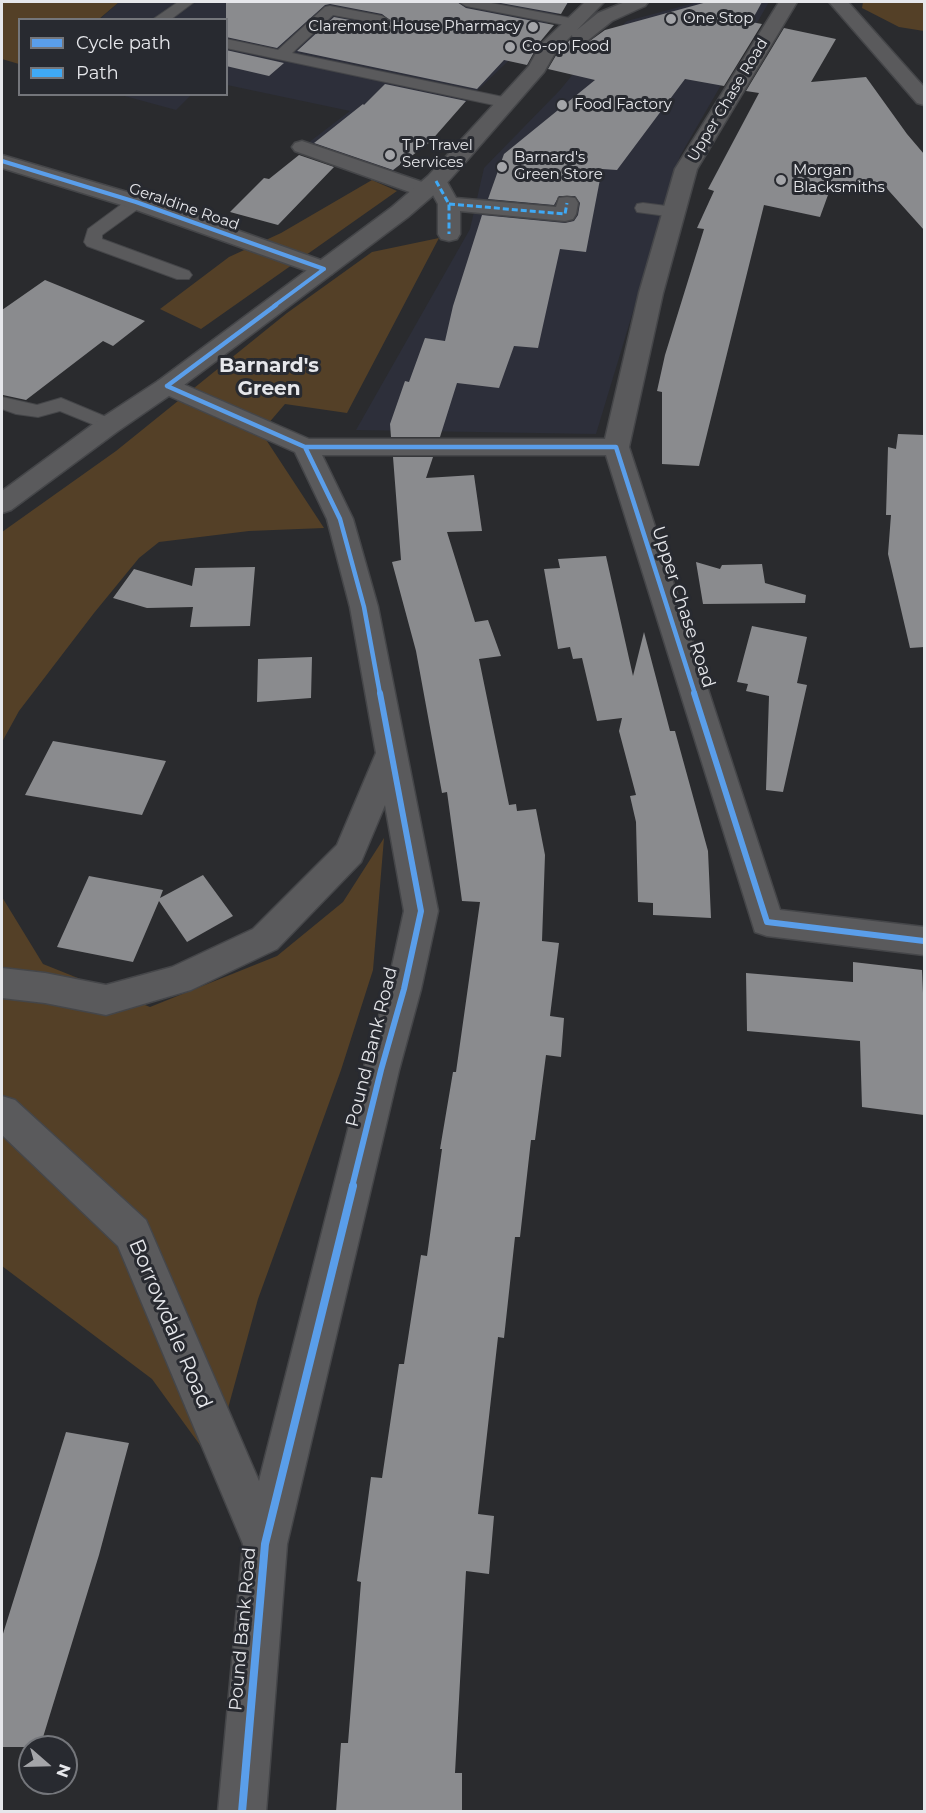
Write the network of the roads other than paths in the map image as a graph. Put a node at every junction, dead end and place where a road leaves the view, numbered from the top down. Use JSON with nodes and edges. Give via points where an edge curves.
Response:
{"nodes":[{"id":1,"x":187,"y":2,"type":"edge"},
{"id":2,"x":466,"y":2,"type":"edge"},
{"id":3,"x":595,"y":2,"type":"edge"},
{"id":4,"x":639,"y":2,"type":"edge"},
{"id":5,"x":789,"y":2,"type":"edge"},
{"id":6,"x":838,"y":2,"type":"edge"},
{"id":7,"x":162,"y":18,"type":"edge"},
{"id":8,"x":382,"y":20,"type":"dead end"},
{"id":9,"x":575,"y":23,"type":"junction"},
{"id":10,"x":228,"y":43,"type":"edge"},
{"id":11,"x":282,"y":54,"type":"junction"},
{"id":12,"x":537,"y":68,"type":"junction"},
{"id":13,"x":924,"y":99,"type":"edge"},
{"id":14,"x":508,"y":103,"type":"junction"},
{"id":15,"x":302,"y":147,"type":"dead end"},
{"id":16,"x":2,"y":161,"type":"edge"},
{"id":17,"x":431,"y":186,"type":"junction"},
{"id":18,"x":136,"y":202,"type":"junction"},
{"id":19,"x":567,"y":203,"type":"dead end"},
{"id":20,"x":449,"y":204,"type":"junction"},
{"id":21,"x":644,"y":208,"type":"dead end"},
{"id":22,"x":675,"y":212,"type":"junction"},
{"id":23,"x":449,"y":234,"type":"dead end"},
{"id":24,"x":324,"y":269,"type":"junction"},
{"id":25,"x":183,"y":274,"type":"dead end"},
{"id":26,"x":167,"y":386,"type":"junction"},
{"id":27,"x":2,"y":403,"type":"edge"},
{"id":28,"x":109,"y":425,"type":"junction"},
{"id":29,"x":305,"y":447,"type":"junction"},
{"id":30,"x":616,"y":447,"type":"junction"},
{"id":31,"x":2,"y":504,"type":"edge"},
{"id":32,"x":392,"y":751,"type":"junction"},
{"id":33,"x":924,"y":940,"type":"edge"},
{"id":34,"x":2,"y":983,"type":"edge"},
{"id":35,"x":2,"y":1112,"type":"edge"},
{"id":36,"x":265,"y":1544,"type":"junction"},
{"id":37,"x":242,"y":1812,"type":"edge"}],
"edges":[{"from":1,"to":7,"type":"lane"},
{"from":2,"to":9,"type":"lane"},
{"from":3,"to":9,"type":"street"},
{"from":4,"to":12,"type":"street","via":[[605,17]]},
{"from":5,"to":22,"type":"street","name":"Upper Chase Road","via":[[687,169]]},
{"from":6,"to":13,"type":"street"},
{"from":8,"to":11,"type":"lane","via":[[330,10]]},
{"from":9,"to":12,"type":"street","via":[[548,48]]},
{"from":10,"to":11,"type":"lane"},
{"from":11,"to":14,"type":"lane"},
{"from":12,"to":14,"type":"street"},
{"from":14,"to":17,"type":"street"},
{"from":15,"to":17,"type":"street"},
{"from":16,"to":18,"type":"street","name":"Geraldine Road"},
{"from":17,"to":20,"type":"street"},
{"from":17,"to":24,"type":"street"},
{"from":18,"to":24,"type":"street","name":"Geraldine Road"},
{"from":18,"to":25,"type":"lane","via":[[94,233],[93,242]]},
{"from":19,"to":20,"type":"street","via":[[565,214]]},
{"from":20,"to":23,"type":"street"},
{"from":21,"to":22,"type":"lane"},
{"from":22,"to":30,"type":"street","name":"Upper Chase Road","via":[[651,293]]},
{"from":24,"to":26,"type":"street"},
{"from":26,"to":28,"type":"street"},
{"from":26,"to":29,"type":"street"},
{"from":27,"to":28,"type":"lane","via":[[38,411],[61,404]]},
{"from":28,"to":31,"type":"street"},
{"from":29,"to":30,"type":"street"},
{"from":29,"to":32,"type":"street","name":"Pound Bank Road","via":[[340,519],[364,607]]},
{"from":30,"to":33,"type":"street","name":"Upper Chase Road","via":[[767,922]]},
{"from":32,"to":34,"type":"street","via":[[350,853],[265,939],[179,980],[106,1000]]},
{"from":32,"to":36,"type":"street","name":"Pound Bank Road","via":[[421,912]]},
{"from":35,"to":36,"type":"street","name":"Borrowdale Road","via":[[132,1233]]},
{"from":36,"to":37,"type":"street","name":"Pound Bank Road"}]}
